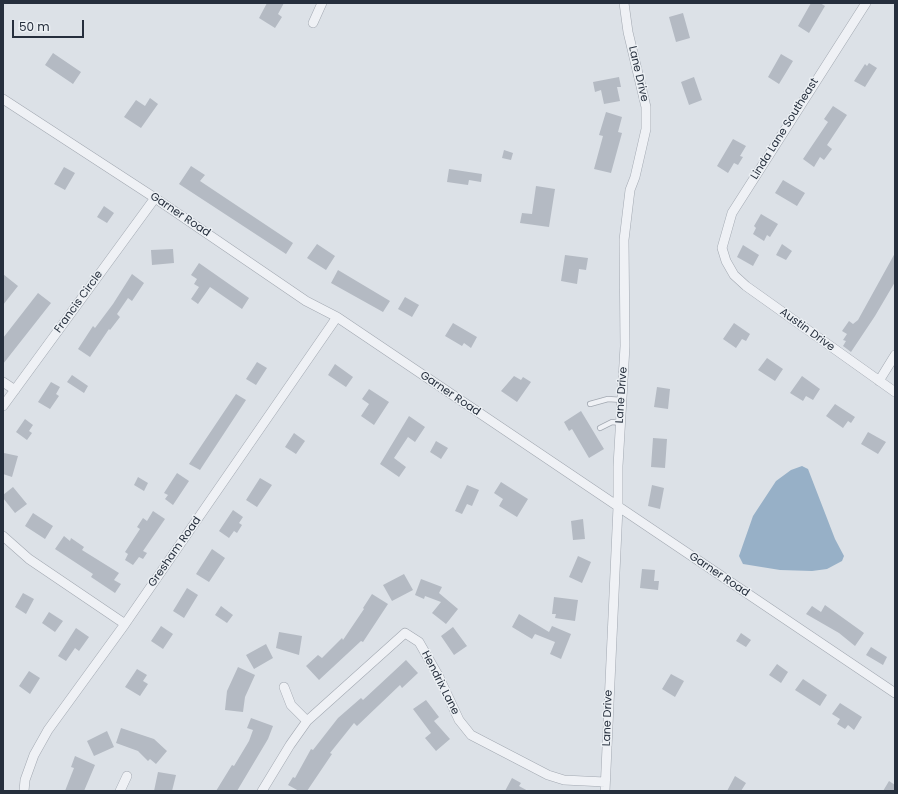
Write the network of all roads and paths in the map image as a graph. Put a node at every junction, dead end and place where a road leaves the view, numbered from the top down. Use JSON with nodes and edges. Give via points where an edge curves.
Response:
{"nodes":[{"id":1,"x":322,"y":3,"type":"edge"},
{"id":2,"x":624,"y":3,"type":"edge"},
{"id":3,"x":866,"y":3,"type":"edge"},
{"id":4,"x":314,"y":23,"type":"dead end"},
{"id":5,"x":3,"y":99,"type":"edge"},
{"id":6,"x":155,"y":198,"type":"junction"},
{"id":7,"x":726,"y":262,"type":"joint"},
{"id":8,"x":337,"y":317,"type":"junction"},
{"id":9,"x":895,"y":355,"type":"edge"},
{"id":10,"x":879,"y":381,"type":"junction"},
{"id":11,"x":3,"y":382,"type":"edge"},
{"id":12,"x":15,"y":390,"type":"junction"},
{"id":13,"x":895,"y":392,"type":"edge"},
{"id":14,"x":622,"y":400,"type":"junction"},
{"id":15,"x":590,"y":404,"type":"dead end"},
{"id":16,"x":3,"y":406,"type":"edge"},
{"id":17,"x":620,"y":423,"type":"junction"},
{"id":18,"x":600,"y":428,"type":"dead end"},
{"id":19,"x":618,"y":507,"type":"junction"},
{"id":20,"x":3,"y":536,"type":"edge"},
{"id":21,"x":125,"y":624,"type":"junction"},
{"id":22,"x":284,"y":688,"type":"dead end"},
{"id":23,"x":895,"y":693,"type":"edge"},
{"id":24,"x":307,"y":721,"type":"junction"},
{"id":25,"x":127,"y":776,"type":"dead end"},
{"id":26,"x":605,"y":787,"type":"edge"},
{"id":27,"x":24,"y":791,"type":"edge"},
{"id":28,"x":120,"y":791,"type":"edge"},
{"id":29,"x":262,"y":791,"type":"edge"}],
"edges":[{"from":1,"to":4,"type":"street"},
{"from":2,"to":14,"type":"street","name":"Lane Drive","via":[[628,32],[646,107],[646,129],[626,211]]},
{"from":3,"to":7,"type":"street","name":"Linda Lane Southeast","via":[[732,213],[722,248]]},
{"from":5,"to":6,"type":"street","name":"Garner Road"},
{"from":6,"to":8,"type":"street","name":"Garner Road","via":[[306,301]]},
{"from":6,"to":12,"type":"street","name":"Francis Circle"},
{"from":7,"to":10,"type":"street","name":"Austin Drive","via":[[746,286]]},
{"from":8,"to":19,"type":"street","name":"Garner Road"},
{"from":8,"to":21,"type":"street","name":"Gresham Road"},
{"from":9,"to":10,"type":"street"},
{"from":10,"to":13,"type":"street","name":"Austin Drive"},
{"from":11,"to":12,"type":"street"},
{"from":12,"to":16,"type":"street","name":"Francis Circle"},
{"from":14,"to":15,"type":"lane","via":[[608,399]]},
{"from":14,"to":17,"type":"street","name":"Lane Drive"},
{"from":17,"to":18,"type":"lane","via":[[612,422]]},
{"from":17,"to":19,"type":"street","name":"Lane Drive"},
{"from":19,"to":23,"type":"street","name":"Garner Road"},
{"from":19,"to":26,"type":"street","name":"Lane Drive"},
{"from":20,"to":21,"type":"street","via":[[29,559]]},
{"from":21,"to":27,"type":"street","name":"Gresham Road","via":[[48,730],[34,755]]},
{"from":22,"to":24,"type":"street","via":[[291,705]]},
{"from":24,"to":26,"type":"street","name":"Hendrix Lane","via":[[405,632],[419,642],[459,720],[471,735],[548,775]]},
{"from":24,"to":29,"type":"street","name":"Hendrix Lane"},
{"from":25,"to":28,"type":"street"}]}
